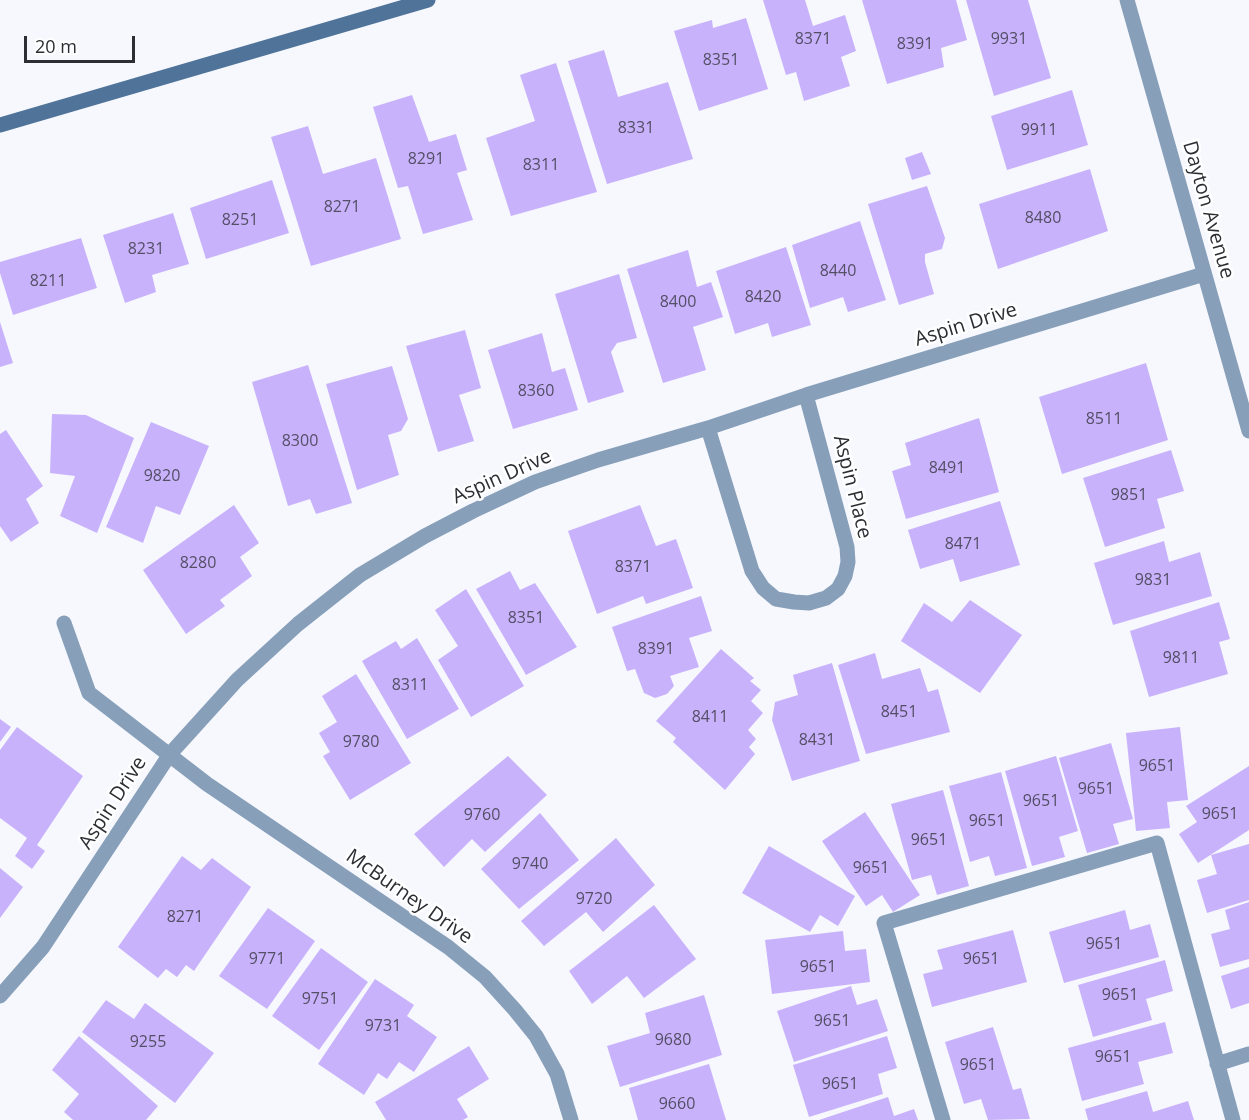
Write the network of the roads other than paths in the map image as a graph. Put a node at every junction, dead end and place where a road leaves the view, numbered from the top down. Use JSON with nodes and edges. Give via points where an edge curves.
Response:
{"nodes":[{"id":1,"x":428,"y":0,"type":"edge"},
{"id":2,"x":1128,"y":0,"type":"edge"},
{"id":3,"x":0,"y":125,"type":"edge"},
{"id":4,"x":1204,"y":274,"type":"junction"},
{"id":5,"x":806,"y":395,"type":"junction"},
{"id":6,"x":708,"y":429,"type":"junction"},
{"id":7,"x":1249,"y":431,"type":"edge"},
{"id":8,"x":64,"y":623,"type":"dead end"},
{"id":9,"x":170,"y":754,"type":"junction"},
{"id":10,"x":0,"y":996,"type":"edge"},
{"id":11,"x":1249,"y":1054,"type":"edge"},
{"id":12,"x":1217,"y":1064,"type":"junction"},
{"id":13,"x":571,"y":1120,"type":"edge"},
{"id":14,"x":943,"y":1120,"type":"edge"},
{"id":15,"x":1233,"y":1120,"type":"edge"}],
"edges":[{"from":1,"to":3,"type":"main road"},
{"from":2,"to":4,"type":"street","name":"Dayton Avenue"},
{"from":4,"to":5,"type":"street","name":"Aspin Drive"},
{"from":4,"to":7,"type":"street","name":"Dayton Avenue"},
{"from":5,"to":6,"type":"street","name":"Aspin Drive"},
{"from":5,"to":6,"type":"street","name":"Aspin Place","via":[[847,547],[845,576],[826,598],[794,602],[776,599],[762,588],[752,571]]},
{"from":6,"to":9,"type":"street","name":"Aspin Drive","via":[[535,482],[425,536],[360,575],[237,680]]},
{"from":8,"to":9,"type":"street","name":"McBurney Drive","via":[[89,693]]},
{"from":9,"to":10,"type":"street","name":"Aspin Drive","via":[[43,947]]},
{"from":9,"to":13,"type":"street","name":"McBurney Drive","via":[[448,947],[485,977],[536,1036],[557,1074]]},
{"from":11,"to":12,"type":"street"},
{"from":12,"to":14,"type":"street","via":[[1157,843],[884,923]]},
{"from":12,"to":15,"type":"street"}]}
